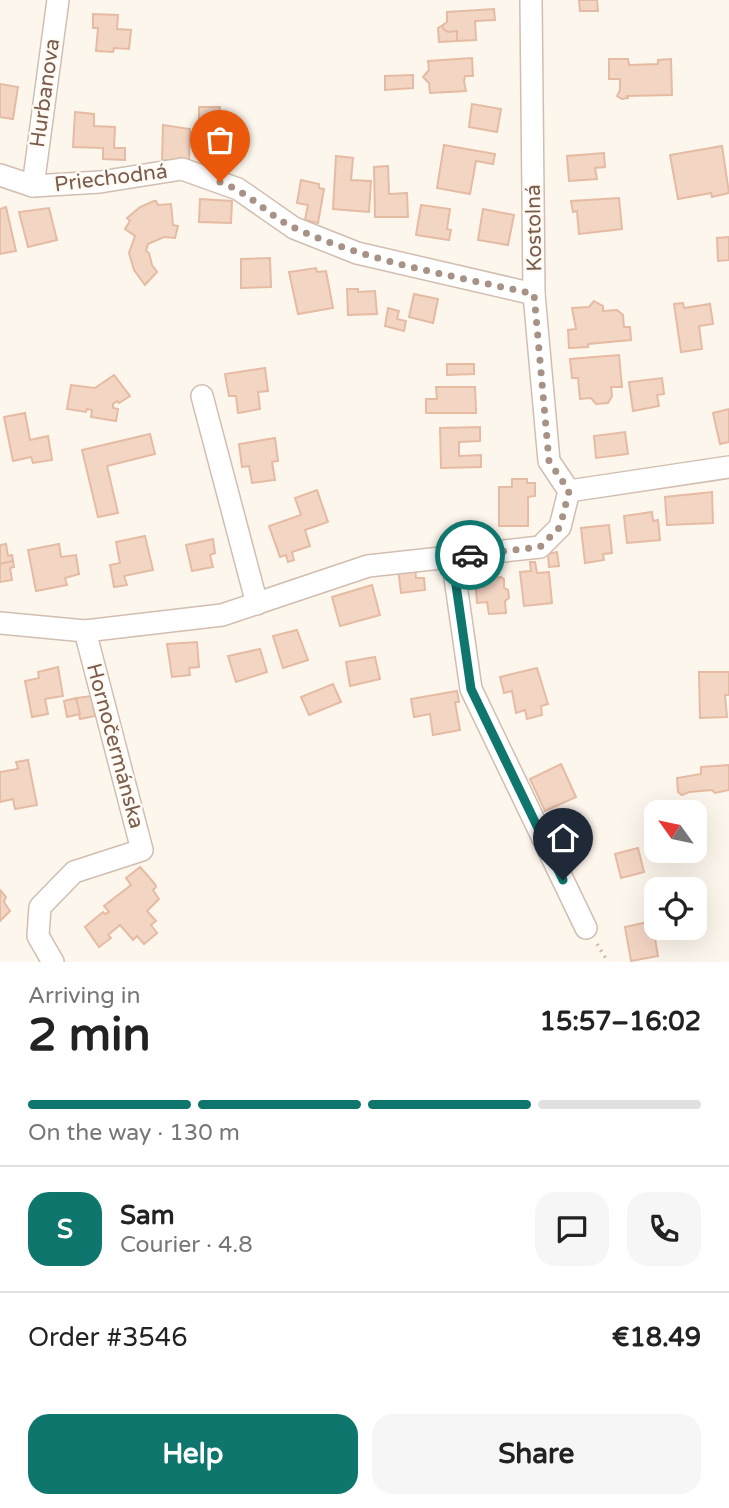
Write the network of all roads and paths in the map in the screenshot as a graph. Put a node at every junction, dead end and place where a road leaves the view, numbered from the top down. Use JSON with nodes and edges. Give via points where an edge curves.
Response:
{"nodes":[{"id":1,"x":58,"y":0,"type":"edge"},
{"id":2,"x":531,"y":0,"type":"edge"},
{"id":3,"x":0,"y":175,"type":"edge"},
{"id":4,"x":33,"y":186,"type":"junction"},
{"id":5,"x":534,"y":294,"type":"junction"},
{"id":6,"x":202,"y":396,"type":"dead end"},
{"id":7,"x":729,"y":467,"type":"edge"},
{"id":8,"x":569,"y":491,"type":"junction"},
{"id":9,"x":452,"y":557,"type":"junction"},
{"id":10,"x":257,"y":604,"type":"junction"},
{"id":11,"x":0,"y":623,"type":"edge"},
{"id":12,"x":85,"y":631,"type":"junction"},
{"id":13,"x":586,"y":928,"type":"dead end"},
{"id":14,"x":53,"y":962,"type":"edge"}],
"edges":[{"from":1,"to":4,"type":"street","name":"Hurbanova"},
{"from":2,"to":5,"type":"street","name":"Kostolná"},
{"from":3,"to":4,"type":"street","name":"Priechodná"},
{"from":4,"to":5,"type":"street","name":"Priechodná","via":[[100,182],[182,169],[238,188],[294,228],[357,253]]},
{"from":5,"to":8,"type":"street","name":"Kostolná","via":[[549,461]]},
{"from":6,"to":10,"type":"street"},
{"from":7,"to":8,"type":"street"},
{"from":8,"to":9,"type":"street","via":[[560,527],[540,547]]},
{"from":9,"to":10,"type":"street","via":[[368,566]]},
{"from":9,"to":13,"type":"street","via":[[471,689]]},
{"from":10,"to":12,"type":"street","via":[[222,615]]},
{"from":11,"to":12,"type":"street"},
{"from":12,"to":14,"type":"street","name":"Hornočermánska","via":[[142,850],[74,872],[40,907],[38,936]]}]}
